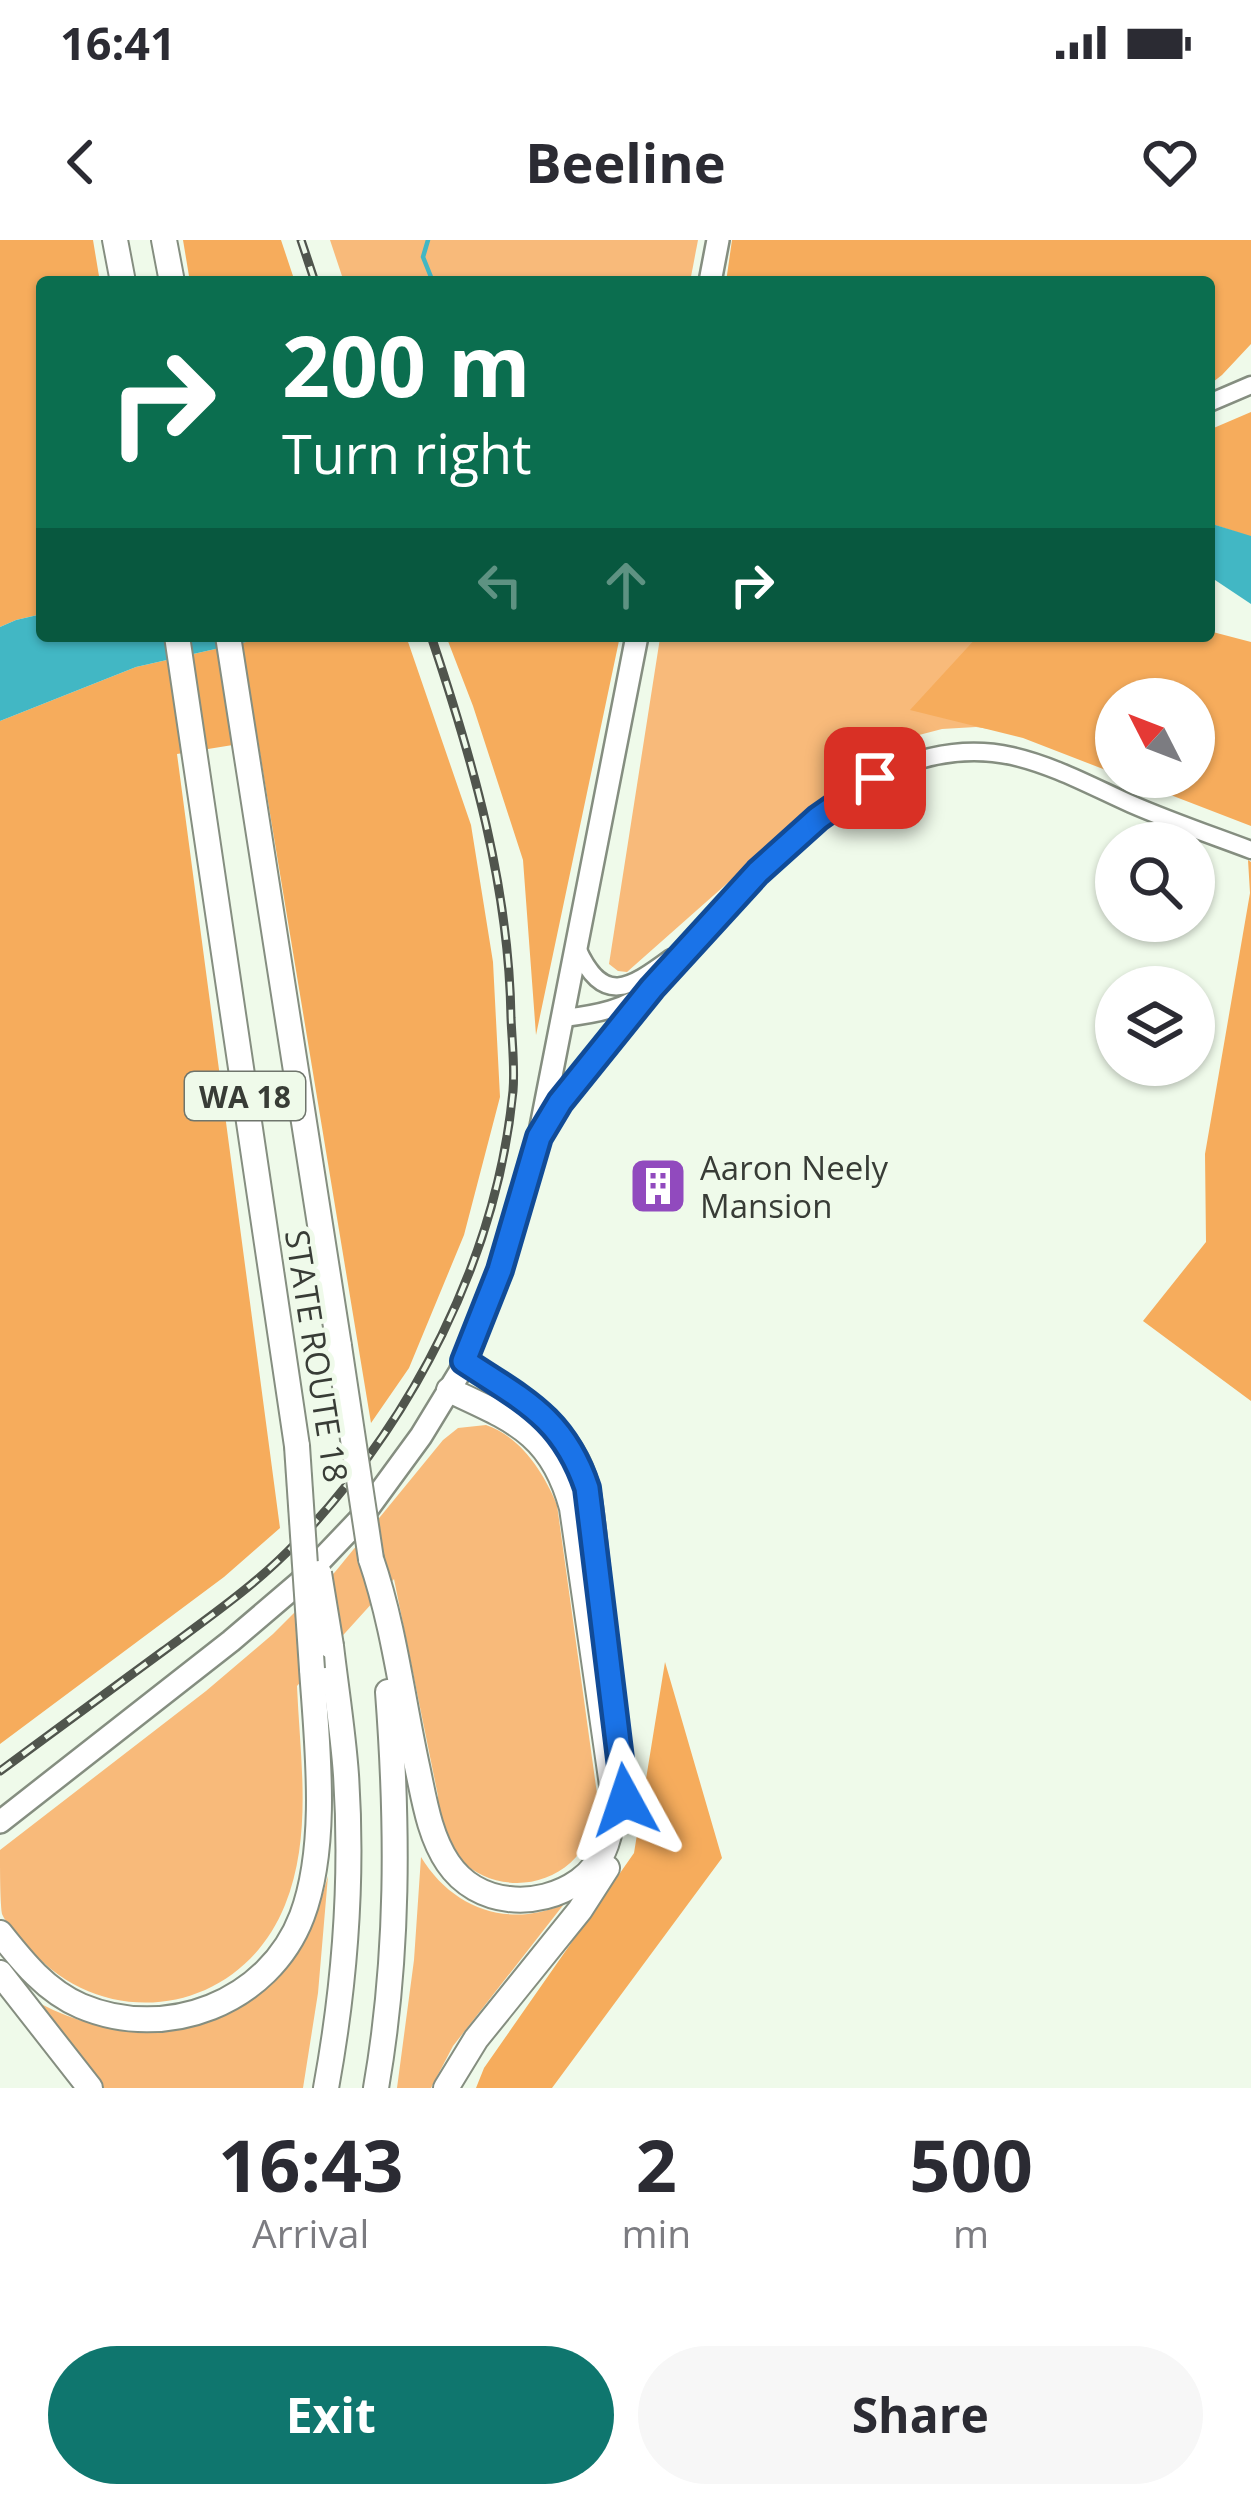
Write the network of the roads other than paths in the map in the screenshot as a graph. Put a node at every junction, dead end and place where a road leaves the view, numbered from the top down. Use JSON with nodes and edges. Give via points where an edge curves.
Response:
{"nodes":[{"id":1,"x":115,"y":240,"type":"edge"},
{"id":2,"x":164,"y":240,"type":"edge"},
{"id":3,"x":718,"y":240,"type":"edge"},
{"id":4,"x":122,"y":276,"type":"edge"},
{"id":5,"x":171,"y":276,"type":"edge"},
{"id":6,"x":711,"y":276,"type":"edge"},
{"id":7,"x":1251,"y":385,"type":"edge"},
{"id":8,"x":1215,"y":401,"type":"edge"},
{"id":9,"x":178,"y":642,"type":"edge"},
{"id":10,"x":229,"y":642,"type":"edge"},
{"id":11,"x":637,"y":642,"type":"edge"},
{"id":12,"x":1251,"y":850,"type":"edge"},
{"id":13,"x":708,"y":926,"type":"junction"},
{"id":14,"x":578,"y":948,"type":"junction"},
{"id":15,"x":652,"y":988,"type":"junction"},
{"id":16,"x":564,"y":1018,"type":"junction"},
{"id":17,"x":539,"y":1137,"type":"junction"},
{"id":18,"x":464,"y":1361,"type":"junction"},
{"id":19,"x":448,"y":1390,"type":"junction"},
{"id":20,"x":297,"y":1446,"type":"junction"},
{"id":21,"x":383,"y":1612,"type":"junction"},
{"id":22,"x":0,"y":1822,"type":"edge"},
{"id":23,"x":0,"y":1933,"type":"edge"},
{"id":24,"x":0,"y":1973,"type":"edge"},
{"id":25,"x":90,"y":2088,"type":"edge"},
{"id":26,"x":326,"y":2088,"type":"edge"},
{"id":27,"x":376,"y":2088,"type":"edge"},
{"id":28,"x":446,"y":2088,"type":"edge"}],
"edges":[{"from":1,"to":4,"type":"highway"},
{"from":2,"to":5,"type":"highway"},
{"from":3,"to":6,"type":"main road"},
{"from":7,"to":8,"type":"street"},
{"from":9,"to":20,"type":"highway","name":"STATE ROUTE 18","number":"WA 18"},
{"from":10,"to":21,"type":"highway","name":"STATE ROUTE 18","number":"WA 18","bridge":true},
{"from":11,"to":14,"type":"main road"},
{"from":12,"to":13,"type":"street","via":[[1016,757],[932,756],[875,778],[832,807]]},
{"from":13,"to":14,"type":"street","via":[[634,983],[614,987],[588,972]]},
{"from":13,"to":15,"type":"street"},
{"from":14,"to":16,"type":"main road"},
{"from":15,"to":16,"type":"street","via":[[617,1009]]},
{"from":15,"to":17,"type":"street"},
{"from":16,"to":17,"type":"main road"},
{"from":17,"to":18,"type":"main road"},
{"from":18,"to":19,"type":"main road"},
{"from":18,"to":28,"type":"highway","via":[[545,1418],[578,1463],[625,1800],[604,1874]]},
{"from":19,"to":21,"type":"highway","via":[[538,1440],[567,1488],[614,1799],[607,1847],[584,1878],[543,1897],[492,1897],[446,1860],[429,1818]]},
{"from":19,"to":22,"type":"main road","via":[[361,1518],[299,1583]]},
{"from":20,"to":23,"type":"highway","bridge":true,"via":[[318,1805],[308,1900],[285,1950],[227,2001],[187,2016],[139,2020],[79,2005],[46,1985]]},
{"from":20,"to":26,"type":"highway","name":"STATE ROUTE 18","number":"WA 18","bridge":true,"via":[[346,1773],[345,1954]]},
{"from":21,"to":27,"type":"highway","via":[[396,1909]]},
{"from":24,"to":25,"type":"highway"}]}
